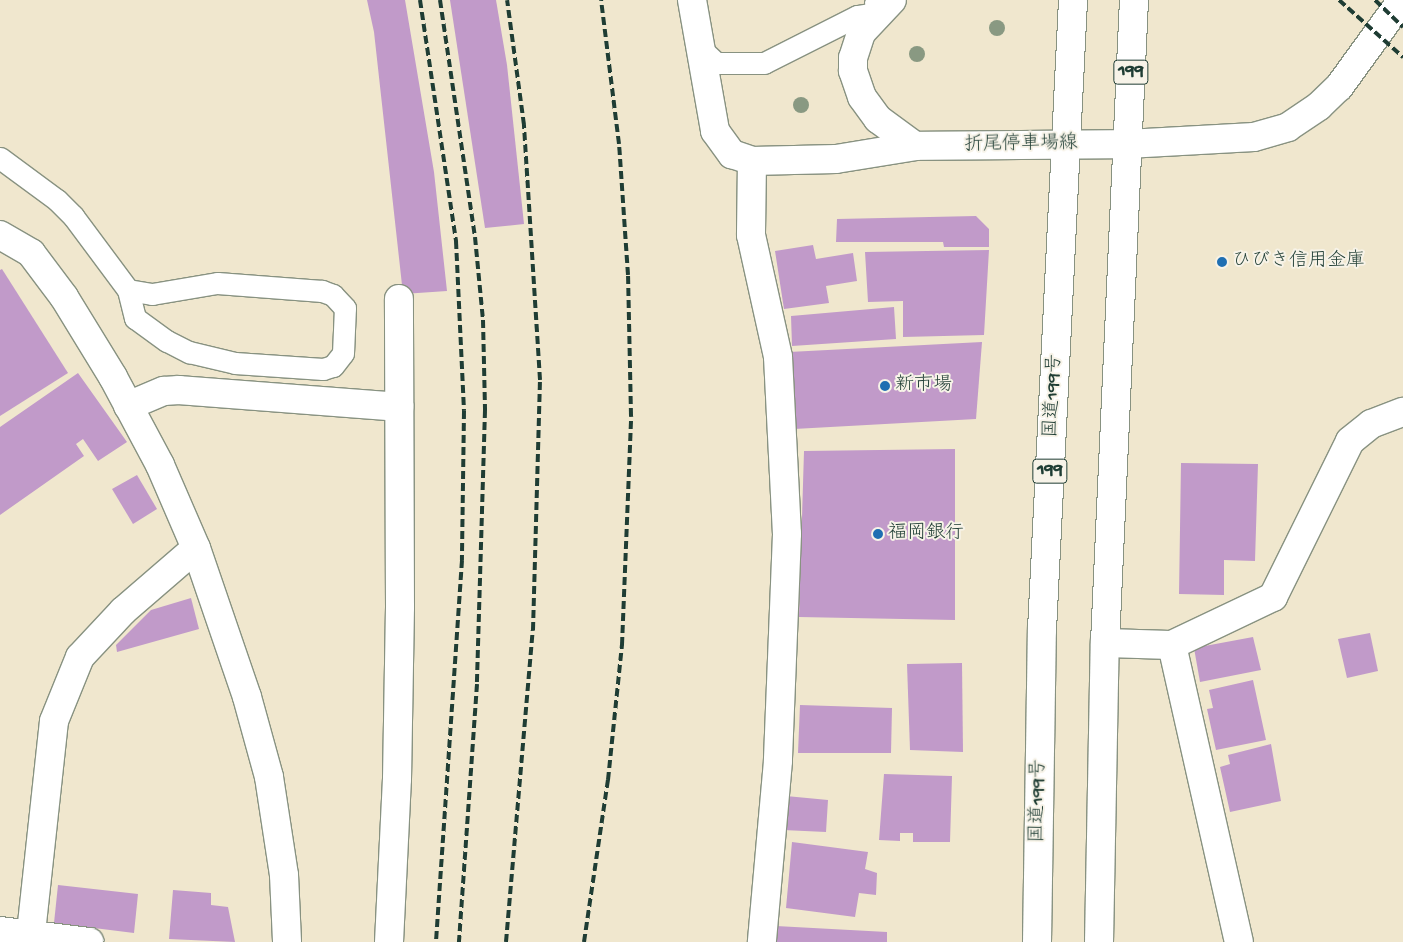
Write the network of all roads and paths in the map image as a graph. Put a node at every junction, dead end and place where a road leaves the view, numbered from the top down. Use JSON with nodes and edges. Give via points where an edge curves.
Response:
{"nodes":[{"id":1,"x":692,"y":0,"type":"edge"},
{"id":2,"x":1073,"y":0,"type":"edge"},
{"id":3,"x":1134,"y":0,"type":"edge"},
{"id":4,"x":1402,"y":0,"type":"edge"},
{"id":5,"x":881,"y":4,"type":"edge"},
{"id":6,"x":700,"y":48,"type":"junction"},
{"id":7,"x":1067,"y":144,"type":"junction"},
{"id":8,"x":1127,"y":144,"type":"junction"},
{"id":9,"x":915,"y":146,"type":"junction"},
{"id":10,"x":0,"y":158,"type":"edge"},
{"id":11,"x":752,"y":161,"type":"junction"},
{"id":12,"x":0,"y":235,"type":"edge"},
{"id":13,"x":128,"y":290,"type":"junction"},
{"id":14,"x":399,"y":299,"type":"dead end"},
{"id":15,"x":128,"y":406,"type":"junction"},
{"id":16,"x":399,"y":407,"type":"junction"},
{"id":17,"x":1403,"y":412,"type":"edge"},
{"id":18,"x":196,"y":548,"type":"junction"},
{"id":19,"x":1105,"y":643,"type":"junction"},
{"id":20,"x":1172,"y":645,"type":"junction"},
{"id":21,"x":0,"y":931,"type":"edge"},
{"id":22,"x":31,"y":938,"type":"edge"},
{"id":23,"x":89,"y":942,"type":"edge"},
{"id":24,"x":287,"y":942,"type":"edge"},
{"id":25,"x":389,"y":942,"type":"edge"},
{"id":26,"x":762,"y":942,"type":"edge"},
{"id":27,"x":1037,"y":942,"type":"edge"},
{"id":28,"x":1099,"y":942,"type":"edge"},
{"id":29,"x":1239,"y":942,"type":"edge"}],
"edges":[{"from":1,"to":6,"type":"main road","name":"折尾停車場線"},
{"from":2,"to":7,"type":"main road","name":"国道199号","number":"199"},
{"from":3,"to":8,"type":"main road","number":"199"},
{"from":4,"to":8,"type":"main road","name":"折尾停車場線","via":[[1338,86],[1319,106],[1288,127],[1235,140]]},
{"from":5,"to":6,"type":"lane","via":[[764,63],[716,63]]},
{"from":5,"to":9,"type":"main road","via":[[856,43],[852,58],[856,84],[878,119]]},
{"from":6,"to":11,"type":"main road","name":"折尾停車場線","via":[[715,131],[732,154]]},
{"from":7,"to":8,"type":"main road","name":"折尾停車場線"},
{"from":7,"to":9,"type":"main road","name":"折尾停車場線"},
{"from":7,"to":27,"type":"main road","name":"国道199号","number":"199","via":[[1042,630]]},
{"from":8,"to":19,"type":"main road","number":"199"},
{"from":9,"to":11,"type":"main road","name":"折尾停車場線","via":[[836,159]]},
{"from":10,"to":13,"type":"lane","via":[[68,211]]},
{"from":11,"to":26,"type":"main road","via":[[751,235],[778,357],[787,534],[778,761]]},
{"from":12,"to":15,"type":"main road","via":[[31,254],[64,297]]},
{"from":13,"to":13,"type":"lane","via":[[152,294],[218,283],[333,294],[345,308],[343,352],[333,366],[323,369],[210,358],[189,352],[151,332],[135,318]]},
{"from":14,"to":16,"type":"main road"},
{"from":15,"to":16,"type":"main road","via":[[164,391],[179,390]]},
{"from":15,"to":18,"type":"main road","via":[[160,465]]},
{"from":16,"to":25,"type":"main road","via":[[397,779]]},
{"from":17,"to":20,"type":"main road","via":[[1371,424],[1350,441],[1273,596]]},
{"from":18,"to":22,"type":"main road","via":[[123,611],[80,657],[54,721]]},
{"from":18,"to":24,"type":"main road","via":[[247,697],[269,777],[284,875]]},
{"from":19,"to":20,"type":"main road"},
{"from":19,"to":28,"type":"main road","number":"199"},
{"from":20,"to":29,"type":"main road"},
{"from":21,"to":22,"type":"main road"},
{"from":22,"to":23,"type":"main road"}]}
